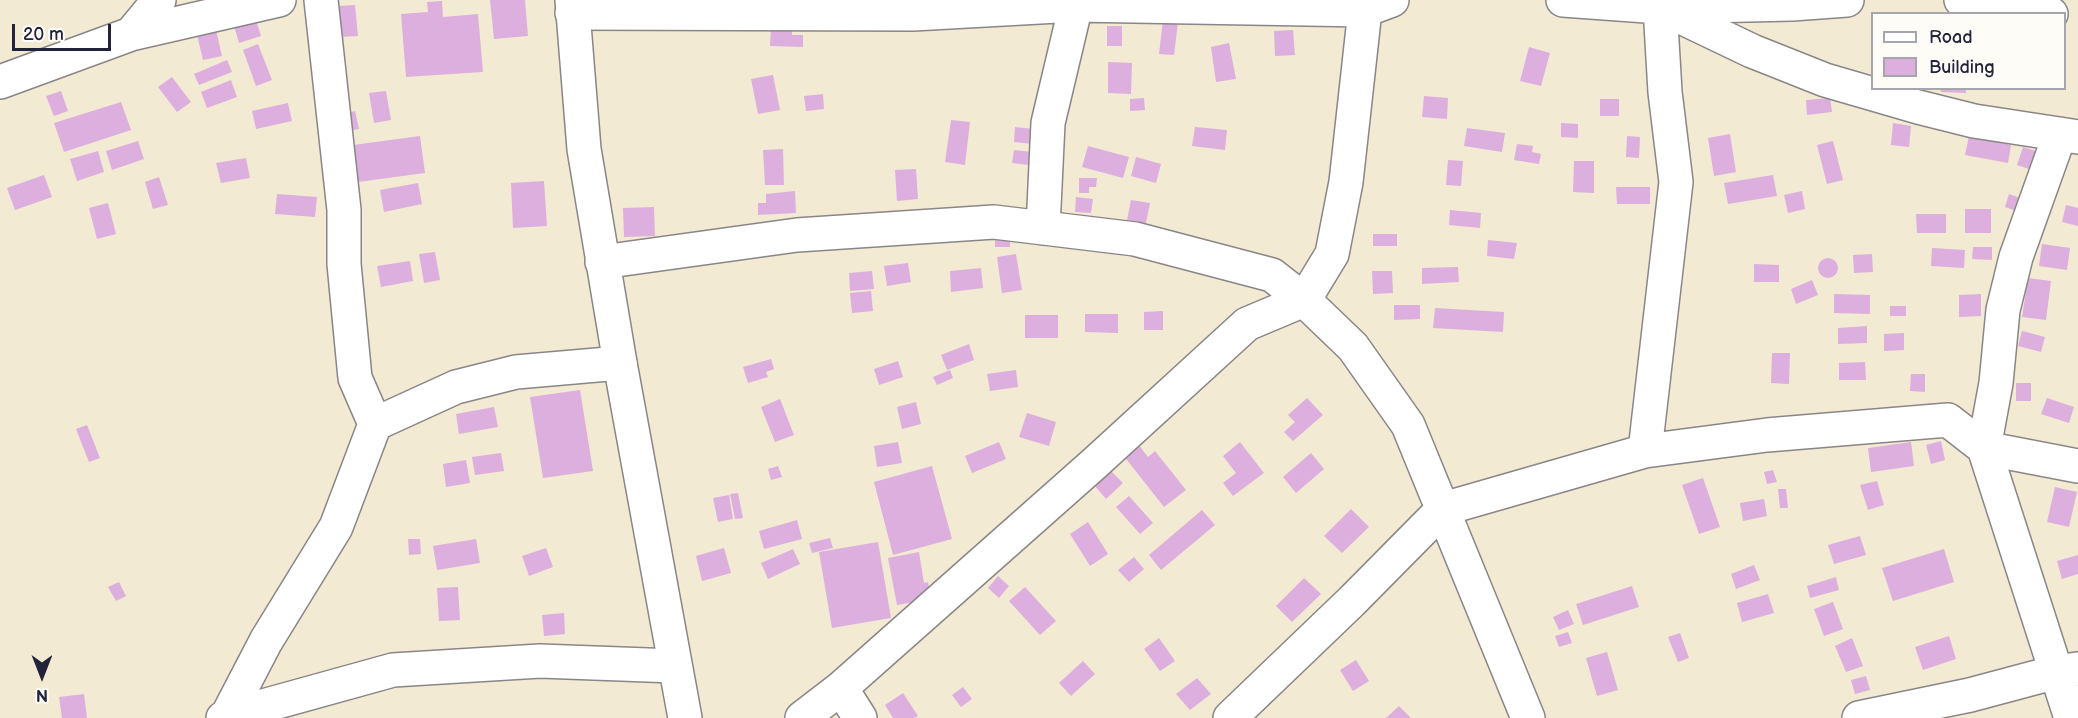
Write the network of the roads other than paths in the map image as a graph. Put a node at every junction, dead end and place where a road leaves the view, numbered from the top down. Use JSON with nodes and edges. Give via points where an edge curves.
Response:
{"nodes":[{"id":1,"x":159,"y":0,"type":"edge"},
{"id":2,"x":279,"y":0,"type":"edge"},
{"id":3,"x":321,"y":0,"type":"edge"},
{"id":4,"x":1563,"y":0,"type":"edge"},
{"id":5,"x":1847,"y":0,"type":"edge"},
{"id":6,"x":1961,"y":0,"type":"edge"},
{"id":7,"x":1076,"y":5,"type":"junction"},
{"id":8,"x":1379,"y":5,"type":"edge"},
{"id":9,"x":572,"y":7,"type":"edge"},
{"id":10,"x":1660,"y":7,"type":"junction"},
{"id":11,"x":2038,"y":12,"type":"edge"},
{"id":12,"x":131,"y":34,"type":"junction"},
{"id":13,"x":0,"y":82,"type":"edge"},
{"id":14,"x":2069,"y":136,"type":"edge"},
{"id":15,"x":1043,"y":228,"type":"junction"},
{"id":16,"x":602,"y":262,"type":"junction"},
{"id":17,"x":1305,"y":300,"type":"junction"},
{"id":18,"x":620,"y":363,"type":"junction"},
{"id":19,"x":375,"y":424,"type":"junction"},
{"id":20,"x":1984,"y":448,"type":"junction"},
{"id":21,"x":1645,"y":451,"type":"junction"},
{"id":22,"x":2078,"y":466,"type":"edge"},
{"id":23,"x":1443,"y":509,"type":"junction"},
{"id":24,"x":675,"y":666,"type":"junction"},
{"id":25,"x":2067,"y":670,"type":"edge"},
{"id":26,"x":841,"y":688,"type":"junction"},
{"id":27,"x":225,"y":717,"type":"edge"},
{"id":28,"x":685,"y":718,"type":"edge"},
{"id":29,"x":802,"y":718,"type":"edge"},
{"id":30,"x":860,"y":718,"type":"edge"},
{"id":31,"x":1230,"y":718,"type":"edge"},
{"id":32,"x":1528,"y":718,"type":"edge"},
{"id":33,"x":1859,"y":718,"type":"edge"},
{"id":34,"x":2071,"y":718,"type":"edge"}],
"edges":[{"from":1,"to":12,"type":"street"},
{"from":2,"to":12,"type":"street"},
{"from":3,"to":19,"type":"street","via":[[344,210],[344,264],[355,378]]},
{"from":4,"to":10,"type":"street"},
{"from":5,"to":10,"type":"street"},
{"from":6,"to":11,"type":"street"},
{"from":7,"to":8,"type":"street"},
{"from":7,"to":9,"type":"street","via":[[913,14]]},
{"from":7,"to":15,"type":"street","via":[[1048,123]]},
{"from":8,"to":17,"type":"street","via":[[1332,254]]},
{"from":9,"to":16,"type":"street","via":[[584,149]]},
{"from":10,"to":14,"type":"street","via":[[1752,51],[1825,80],[1974,121]]},
{"from":10,"to":21,"type":"street","via":[[1676,182]]},
{"from":12,"to":13,"type":"street"},
{"from":14,"to":20,"type":"street","via":[[2016,257],[2002,310],[1996,383]]},
{"from":15,"to":16,"type":"street","via":[[994,222],[797,235]]},
{"from":15,"to":17,"type":"street","via":[[1136,239],[1272,275]]},
{"from":16,"to":18,"type":"street"},
{"from":17,"to":23,"type":"street","via":[[1353,347],[1408,425]]},
{"from":17,"to":26,"type":"street","via":[[1247,324]]},
{"from":18,"to":19,"type":"street","via":[[516,372],[456,387]]},
{"from":18,"to":24,"type":"street"},
{"from":19,"to":27,"type":"street","via":[[336,527]]},
{"from":20,"to":21,"type":"street","via":[[1948,420],[1767,435]]},
{"from":20,"to":22,"type":"street"},
{"from":20,"to":25,"type":"street"},
{"from":21,"to":23,"type":"street"},
{"from":23,"to":31,"type":"street"},
{"from":23,"to":32,"type":"street"},
{"from":24,"to":27,"type":"street","via":[[540,661],[393,669]]},
{"from":24,"to":28,"type":"street"},
{"from":25,"to":33,"type":"street"},
{"from":25,"to":34,"type":"street"},
{"from":26,"to":29,"type":"street"},
{"from":26,"to":30,"type":"street"}]}
